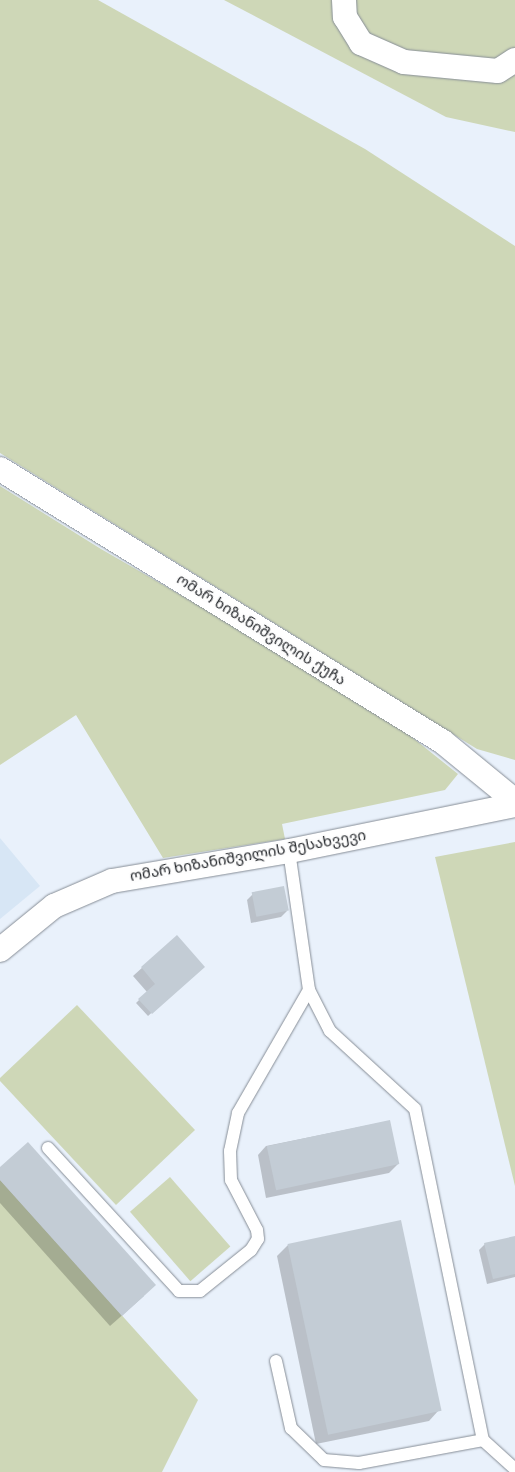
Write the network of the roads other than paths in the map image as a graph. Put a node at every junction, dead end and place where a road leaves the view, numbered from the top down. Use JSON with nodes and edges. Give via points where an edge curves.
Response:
{"nodes":[{"id":1,"x":344,"y":0,"type":"edge"},
{"id":2,"x":515,"y":60,"type":"edge"},
{"id":3,"x":0,"y":469,"type":"edge"},
{"id":4,"x":515,"y":801,"type":"edge"},
{"id":5,"x":515,"y":805,"type":"edge"},
{"id":6,"x":289,"y":851,"type":"junction"},
{"id":7,"x":0,"y":950,"type":"edge"},
{"id":8,"x":309,"y":990,"type":"junction"},
{"id":9,"x":48,"y":1148,"type":"dead end"},
{"id":10,"x":276,"y":1361,"type":"dead end"},
{"id":11,"x":483,"y":1440,"type":"junction"},
{"id":12,"x":515,"y":1469,"type":"edge"}],
"edges":[{"from":1,"to":2,"type":"street","via":[[345,17],[361,43],[404,62],[498,71]]},
{"from":3,"to":4,"type":"street","name":"ომარ ხიზანიშვილის ქუჩა","via":[[443,742]]},
{"from":5,"to":6,"type":"street","name":"ომარ ხიზანიშვილის შესახვევი"},
{"from":6,"to":7,"type":"street","name":"ომარ ხიზანიშვილის შესახვევი","via":[[112,880],[54,906]]},
{"from":6,"to":8,"type":"lane"},
{"from":8,"to":9,"type":"lane","via":[[238,1113],[230,1151],[231,1180],[257,1230],[258,1239],[251,1250],[200,1291],[179,1291]]},
{"from":8,"to":11,"type":"lane","via":[[330,1032],[414,1108]]},
{"from":10,"to":11,"type":"lane","via":[[291,1428],[324,1460],[359,1463]]},
{"from":11,"to":12,"type":"lane"}]}
